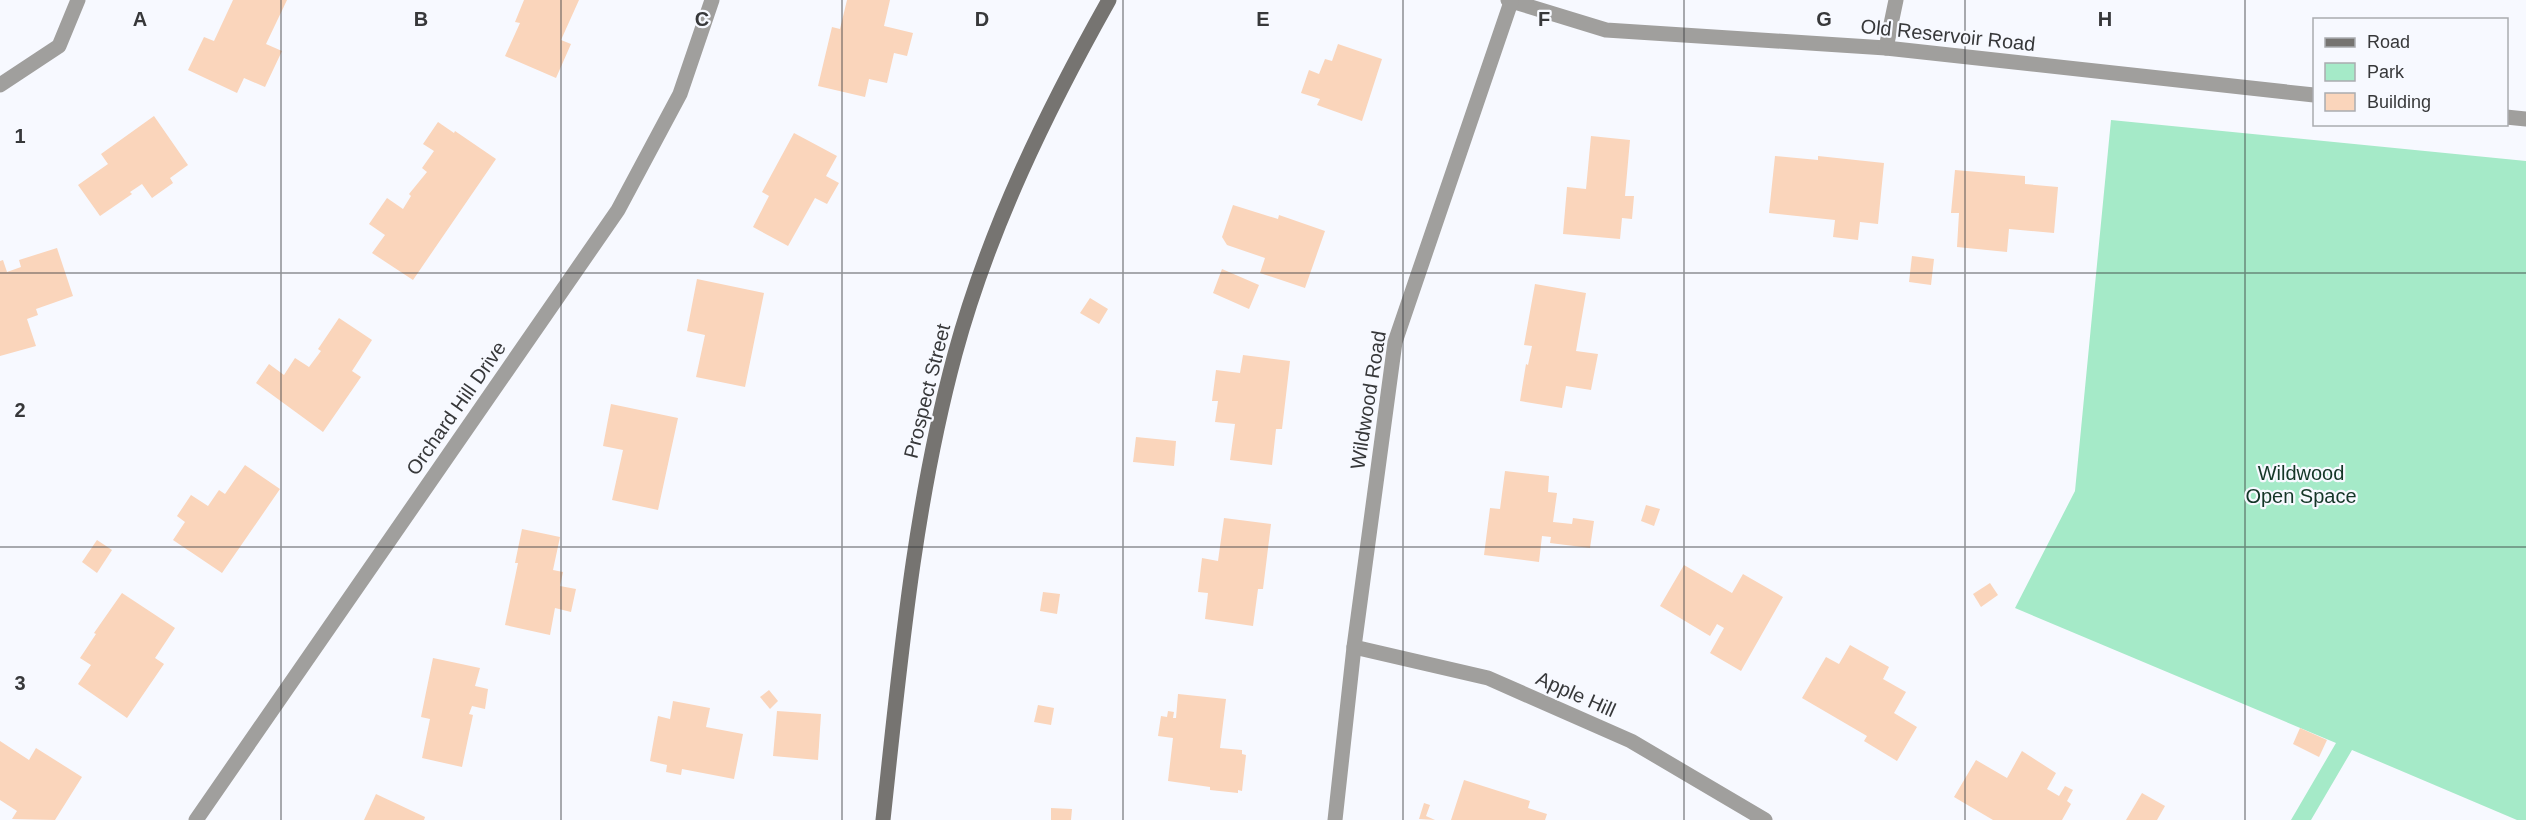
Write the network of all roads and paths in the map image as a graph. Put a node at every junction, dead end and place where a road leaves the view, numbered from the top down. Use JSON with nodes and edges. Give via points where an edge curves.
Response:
{"nodes":[{"id":1,"x":78,"y":0,"type":"edge"},
{"id":2,"x":712,"y":0,"type":"edge"},
{"id":3,"x":1109,"y":0,"type":"edge"},
{"id":4,"x":1896,"y":0,"type":"edge"},
{"id":5,"x":1509,"y":1,"type":"edge"},
{"id":6,"x":1886,"y":48,"type":"junction"},
{"id":7,"x":0,"y":85,"type":"edge"},
{"id":8,"x":2313,"y":95,"type":"edge"},
{"id":9,"x":2508,"y":117,"type":"edge"},
{"id":10,"x":2526,"y":119,"type":"edge"},
{"id":11,"x":1354,"y":647,"type":"junction"},
{"id":12,"x":196,"y":820,"type":"edge"},
{"id":13,"x":883,"y":820,"type":"edge"},
{"id":14,"x":1335,"y":820,"type":"edge"},
{"id":15,"x":1765,"y":820,"type":"edge"}],
"edges":[{"from":1,"to":7,"type":"street","via":[[58,46]]},
{"from":2,"to":12,"type":"street","name":"Orchard Hill Drive","via":[[680,94],[618,210]]},
{"from":3,"to":13,"type":"main road","name":"Prospect Street","via":[[1027,158],[956,351],[914,547]]},
{"from":4,"to":6,"type":"street"},
{"from":5,"to":6,"type":"street","name":"Old Reservoir Road","via":[[1606,30]]},
{"from":5,"to":11,"type":"street","name":"Wildwood Road","via":[[1395,342]]},
{"from":6,"to":8,"type":"street","name":"Old Reservoir Road"},
{"from":9,"to":10,"type":"street"},
{"from":11,"to":14,"type":"street","name":"Wildwood Road"},
{"from":11,"to":15,"type":"street","name":"Apple Hill","via":[[1488,678],[1632,741]]}]}
